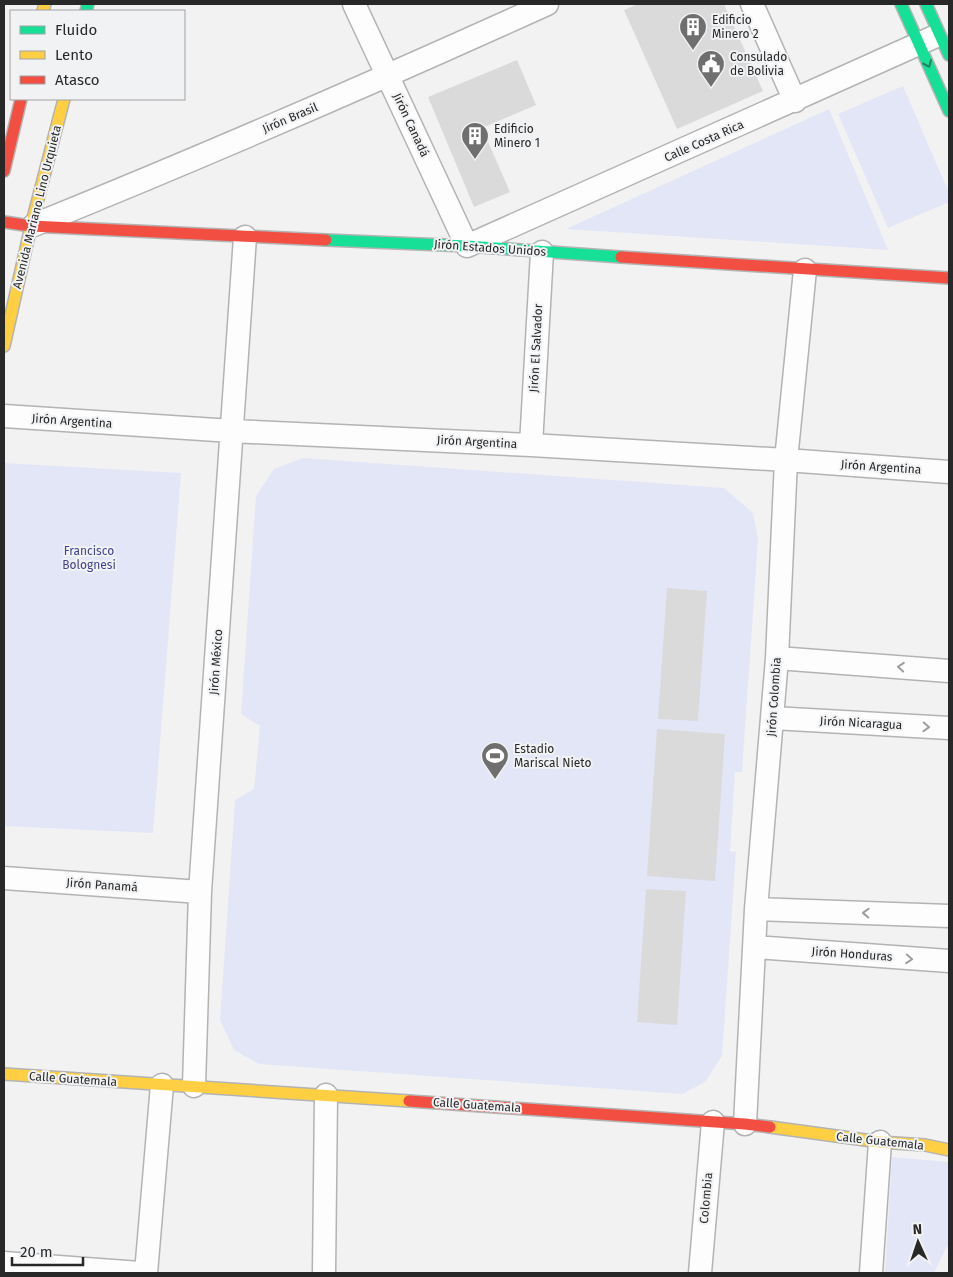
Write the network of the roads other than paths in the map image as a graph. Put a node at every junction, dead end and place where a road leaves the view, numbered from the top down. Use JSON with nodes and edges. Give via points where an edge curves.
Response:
{"nodes":[{"id":1,"x":354,"y":4,"type":"edge"},
{"id":2,"x":547,"y":4,"type":"edge"},
{"id":3,"x":752,"y":4,"type":"edge"},
{"id":4,"x":901,"y":4,"type":"edge"},
{"id":5,"x":926,"y":4,"type":"edge"},
{"id":6,"x":919,"y":44,"type":"junction"},
{"id":7,"x":945,"y":45,"type":"edge"},
{"id":8,"x":388,"y":76,"type":"junction"},
{"id":9,"x":21,"y":100,"type":"edge"},
{"id":10,"x":64,"y":100,"type":"edge"},
{"id":11,"x":795,"y":101,"type":"junction"},
{"id":12,"x":949,"y":111,"type":"edge"},
{"id":13,"x":4,"y":171,"type":"edge"},
{"id":14,"x":4,"y":222,"type":"edge"},
{"id":15,"x":31,"y":226,"type":"junction"},
{"id":16,"x":245,"y":237,"type":"junction"},
{"id":17,"x":468,"y":246,"type":"junction"},
{"id":18,"x":542,"y":252,"type":"junction"},
{"id":19,"x":805,"y":270,"type":"junction"},
{"id":20,"x":949,"y":278,"type":"edge"},
{"id":21,"x":4,"y":346,"type":"edge"},
{"id":22,"x":4,"y":416,"type":"edge"},
{"id":23,"x":232,"y":432,"type":"junction"},
{"id":24,"x":531,"y":445,"type":"junction"},
{"id":25,"x":786,"y":460,"type":"junction"},
{"id":26,"x":949,"y":472,"type":"edge"},
{"id":27,"x":777,"y":658,"type":"junction"},
{"id":28,"x":949,"y":671,"type":"edge"},
{"id":29,"x":773,"y":718,"type":"junction"},
{"id":30,"x":949,"y":728,"type":"edge"},
{"id":31,"x":4,"y":878,"type":"edge"},
{"id":32,"x":200,"y":892,"type":"junction"},
{"id":33,"x":756,"y":909,"type":"junction"},
{"id":34,"x":949,"y":916,"type":"edge"},
{"id":35,"x":755,"y":947,"type":"junction"},
{"id":36,"x":949,"y":962,"type":"edge"},
{"id":37,"x":4,"y":1074,"type":"edge"},
{"id":38,"x":162,"y":1085,"type":"junction"},
{"id":39,"x":194,"y":1086,"type":"junction"},
{"id":40,"x":326,"y":1095,"type":"junction"},
{"id":41,"x":713,"y":1122,"type":"junction"},
{"id":42,"x":745,"y":1124,"type":"junction"},
{"id":43,"x":880,"y":1142,"type":"junction"},
{"id":44,"x":949,"y":1150,"type":"edge"},
{"id":45,"x":4,"y":1263,"type":"edge"},
{"id":46,"x":140,"y":1273,"type":"edge"},
{"id":47,"x":146,"y":1273,"type":"edge"},
{"id":48,"x":324,"y":1273,"type":"edge"},
{"id":49,"x":700,"y":1273,"type":"edge"},
{"id":50,"x":871,"y":1273,"type":"edge"}],
"edges":[{"from":1,"to":8,"type":"street","name":"Jirón Canadá"},
{"from":2,"to":8,"type":"street","name":"Jirón Brasil"},
{"from":3,"to":11,"type":"street"},
{"from":4,"to":6,"type":"main road"},
{"from":5,"to":7,"type":"main road"},
{"from":6,"to":7,"type":"street","name":"Calle Costa Rica"},
{"from":6,"to":11,"type":"street","name":"Calle Costa Rica"},
{"from":6,"to":12,"type":"main road","one_way":true},
{"from":8,"to":15,"type":"street","name":"Jirón Brasil"},
{"from":8,"to":17,"type":"street","name":"Jirón Canadá"},
{"from":9,"to":13,"type":"main road"},
{"from":10,"to":15,"type":"main road","name":"Avenida Mariano Lino Urquieta"},
{"from":11,"to":17,"type":"street","name":"Calle Costa Rica"},
{"from":14,"to":15,"type":"main road","name":"Jirón Estados Unidos"},
{"from":15,"to":16,"type":"main road","name":"Jirón Estados Unidos"},
{"from":15,"to":21,"type":"main road","name":"Avenida Mariano Lino Urquieta"},
{"from":16,"to":17,"type":"main road","name":"Jirón Estados Unidos"},
{"from":16,"to":23,"type":"street","name":"Jirón México"},
{"from":17,"to":18,"type":"main road","name":"Jirón Estados Unidos"},
{"from":18,"to":19,"type":"main road","name":"Jirón Estados Unidos"},
{"from":18,"to":24,"type":"street","name":"Jirón El Salvador"},
{"from":19,"to":20,"type":"main road","name":"Jirón Estados Unidos"},
{"from":19,"to":25,"type":"street","name":"Jirón Colombia"},
{"from":22,"to":23,"type":"street","name":"Jirón Argentina"},
{"from":23,"to":24,"type":"street","name":"Jirón Argentina"},
{"from":23,"to":32,"type":"street","name":"Jirón México"},
{"from":24,"to":25,"type":"street","name":"Jirón Argentina"},
{"from":25,"to":26,"type":"street","name":"Jirón Argentina"},
{"from":25,"to":27,"type":"street","name":"Jirón Colombia"},
{"from":28,"to":27,"type":"street","one_way":true},
{"from":27,"to":29,"type":"street","name":"Jirón Colombia"},
{"from":29,"to":30,"type":"street","name":"Jirón Nicaragua","one_way":true},
{"from":29,"to":33,"type":"street","name":"Jirón Colombia"},
{"from":31,"to":32,"type":"street","name":"Jirón Panamá"},
{"from":32,"to":39,"type":"street","name":"Jirón México"},
{"from":34,"to":33,"type":"street","one_way":true},
{"from":33,"to":35,"type":"street","name":"Jirón Colombia"},
{"from":35,"to":36,"type":"street","name":"Jirón Honduras","one_way":true},
{"from":35,"to":42,"type":"street","name":"Jirón Colombia"},
{"from":37,"to":38,"type":"main road","name":"Calle Guatemala"},
{"from":38,"to":39,"type":"main road","name":"Calle Guatemala"},
{"from":38,"to":47,"type":"street"},
{"from":39,"to":40,"type":"main road","name":"Calle Guatemala"},
{"from":40,"to":41,"type":"main road","name":"Calle Guatemala"},
{"from":40,"to":48,"type":"street"},
{"from":41,"to":42,"type":"main road","name":"Calle Guatemala"},
{"from":41,"to":49,"type":"street","name":"Colombia"},
{"from":42,"to":43,"type":"main road","name":"Calle Guatemala"},
{"from":43,"to":44,"type":"main road","name":"Calle Guatemala"},
{"from":43,"to":50,"type":"street"},
{"from":45,"to":46,"type":"street"}]}
